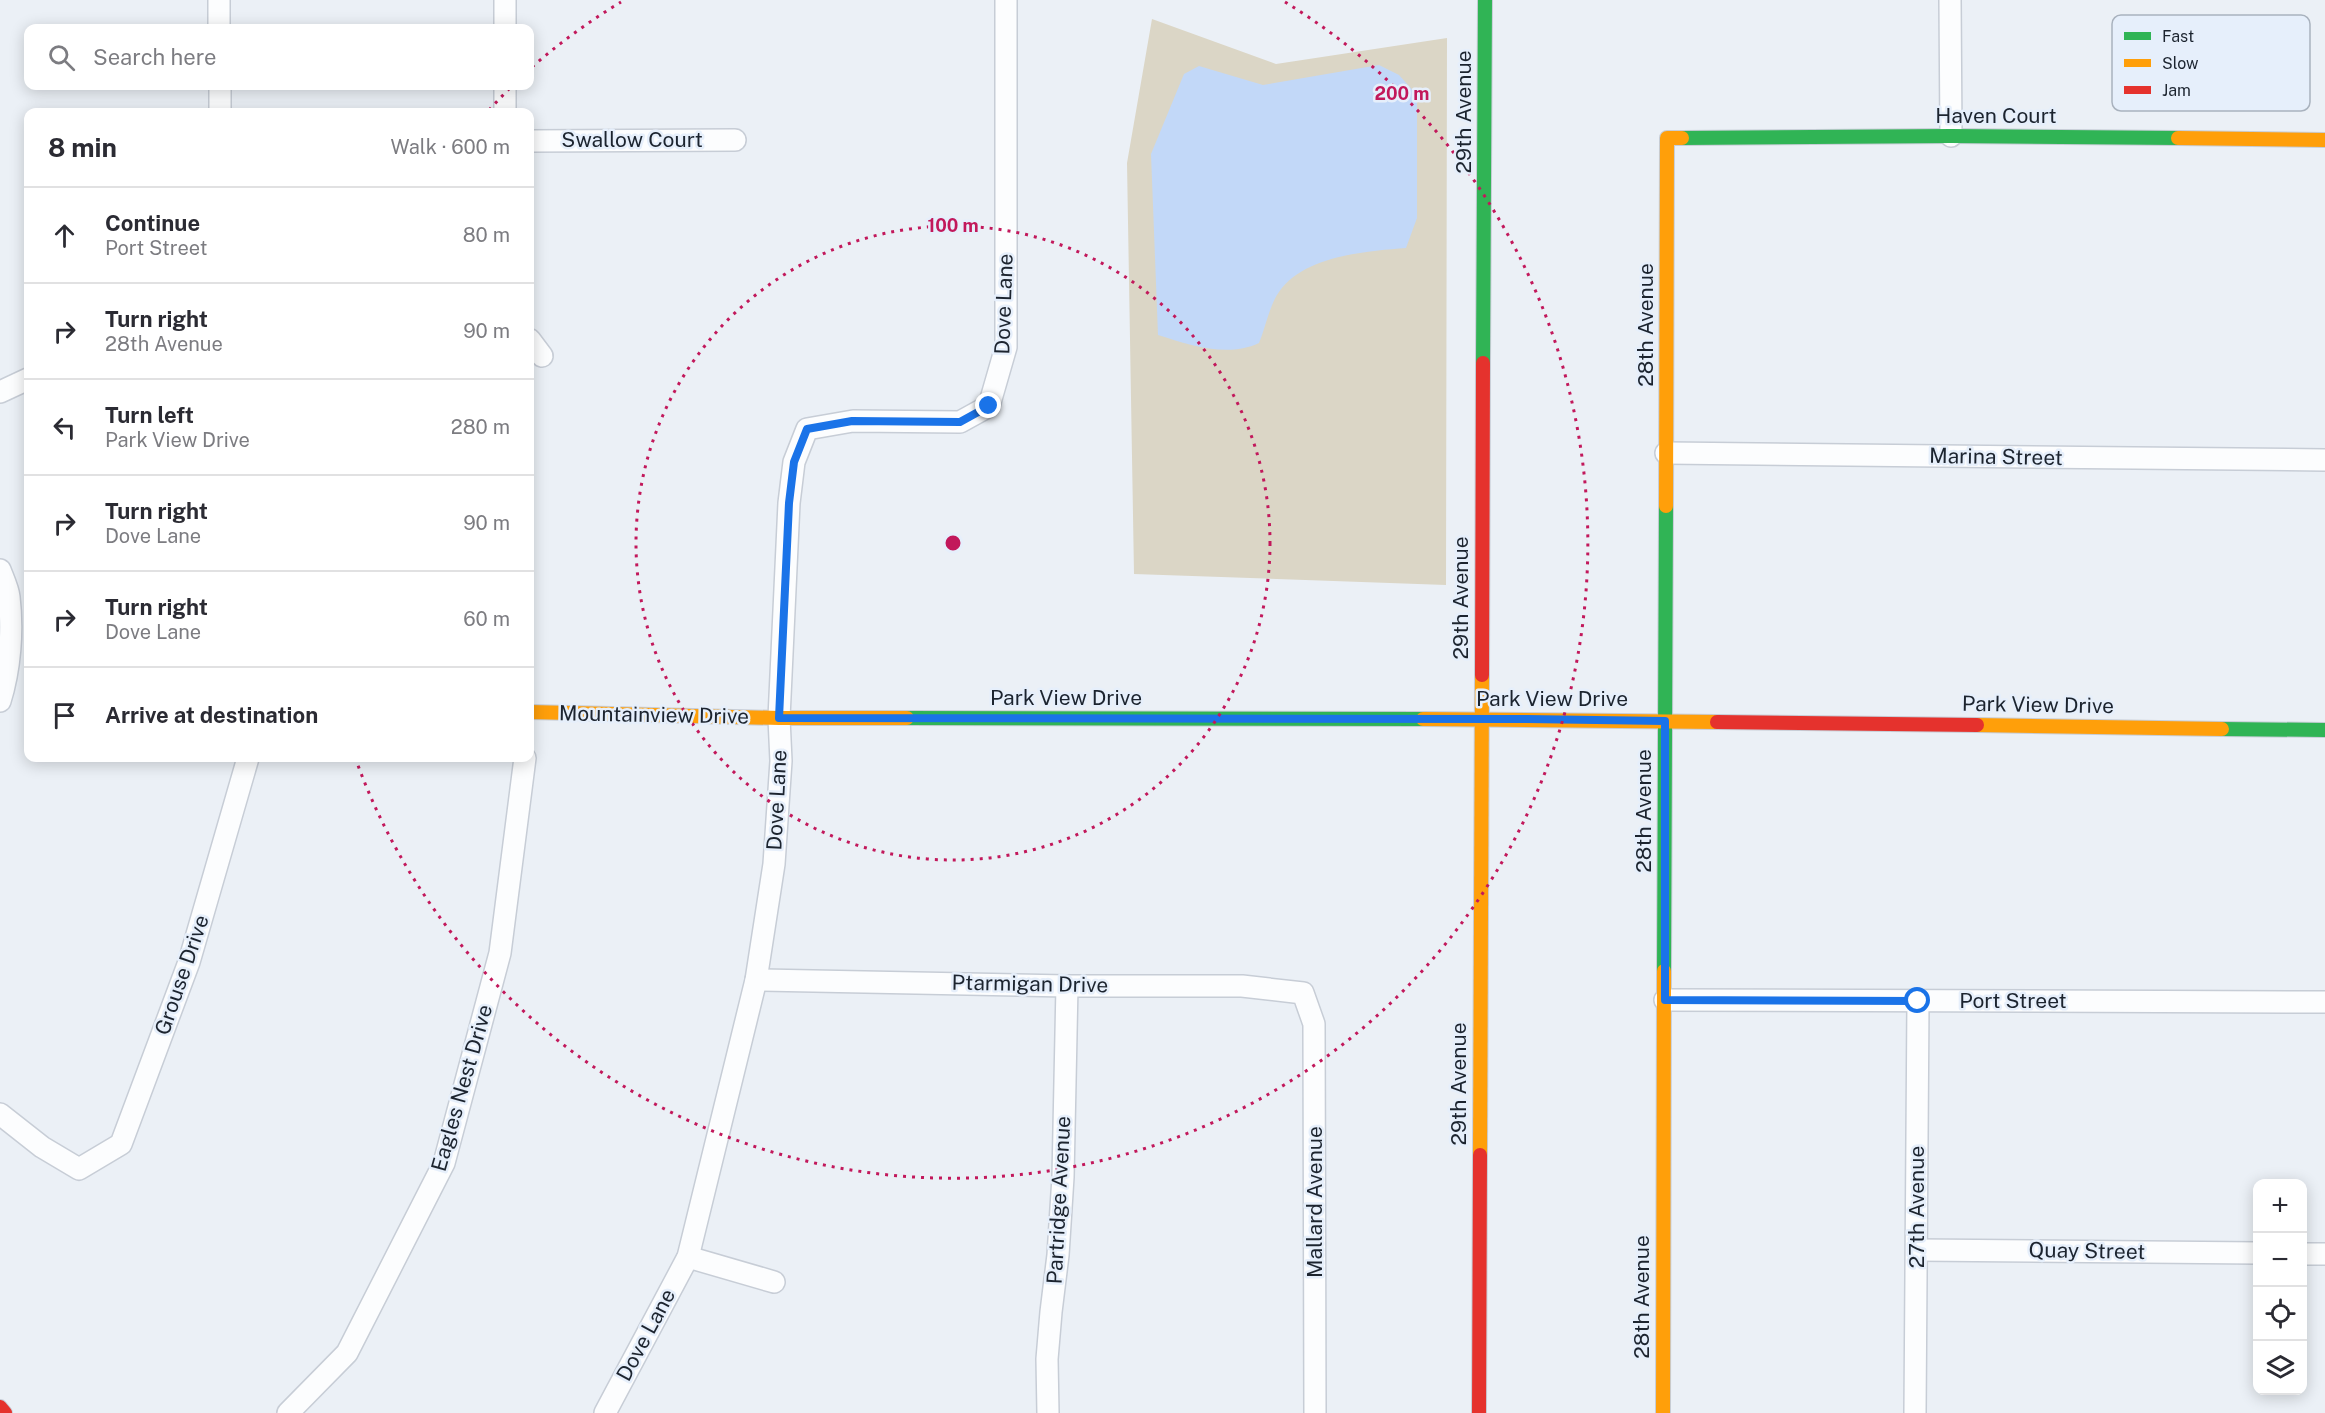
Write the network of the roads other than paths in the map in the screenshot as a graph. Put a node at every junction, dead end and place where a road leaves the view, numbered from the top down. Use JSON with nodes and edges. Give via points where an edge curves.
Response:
{"nodes":[{"id":1,"x":219,"y":0,"type":"edge"},
{"id":2,"x":505,"y":0,"type":"edge"},
{"id":3,"x":1006,"y":0,"type":"edge"},
{"id":4,"x":1485,"y":0,"type":"edge"},
{"id":5,"x":1950,"y":0,"type":"edge"},
{"id":6,"x":219,"y":24,"type":"edge"},
{"id":7,"x":505,"y":24,"type":"edge"},
{"id":8,"x":220,"y":90,"type":"edge"},
{"id":9,"x":505,"y":90,"type":"edge"},
{"id":10,"x":220,"y":108,"type":"edge"},
{"id":11,"x":505,"y":108,"type":"edge"},
{"id":12,"x":1951,"y":136,"type":"junction"},
{"id":13,"x":1667,"y":138,"type":"joint"},
{"id":14,"x":735,"y":140,"type":"dead end"},
{"id":15,"x":2325,"y":140,"type":"edge"},
{"id":16,"x":534,"y":141,"type":"edge"},
{"id":17,"x":24,"y":380,"type":"edge"},
{"id":18,"x":0,"y":392,"type":"edge"},
{"id":19,"x":1666,"y":453,"type":"junction"},
{"id":20,"x":2325,"y":460,"type":"edge"},
{"id":21,"x":0,"y":570,"type":"edge"},
{"id":22,"x":0,"y":701,"type":"edge"},
{"id":23,"x":534,"y":715,"type":"edge"},
{"id":24,"x":779,"y":718,"type":"junction"},
{"id":25,"x":1482,"y":719,"type":"junction"},
{"id":26,"x":1665,"y":721,"type":"junction"},
{"id":27,"x":2325,"y":730,"type":"edge"},
{"id":28,"x":247,"y":762,"type":"edge"},
{"id":29,"x":524,"y":762,"type":"edge"},
{"id":30,"x":756,"y":980,"type":"junction"},
{"id":31,"x":1066,"y":986,"type":"junction"},
{"id":32,"x":1303,"y":993,"type":"joint"},
{"id":33,"x":1665,"y":1000,"type":"junction"},
{"id":34,"x":1918,"y":1001,"type":"junction"},
{"id":35,"x":2325,"y":1002,"type":"edge"},
{"id":36,"x":0,"y":1114,"type":"edge"},
{"id":37,"x":1917,"y":1250,"type":"junction"},
{"id":38,"x":2253,"y":1253,"type":"edge"},
{"id":39,"x":2307,"y":1254,"type":"edge"},
{"id":40,"x":2325,"y":1254,"type":"edge"},
{"id":41,"x":688,"y":1257,"type":"junction"},
{"id":42,"x":774,"y":1282,"type":"dead end"},
{"id":43,"x":0,"y":1407,"type":"edge"},
{"id":44,"x":5,"y":1413,"type":"edge"},
{"id":45,"x":288,"y":1413,"type":"edge"},
{"id":46,"x":605,"y":1413,"type":"edge"},
{"id":47,"x":1048,"y":1413,"type":"edge"},
{"id":48,"x":1315,"y":1413,"type":"edge"},
{"id":49,"x":1479,"y":1413,"type":"edge"},
{"id":50,"x":1663,"y":1413,"type":"edge"},
{"id":51,"x":1915,"y":1413,"type":"edge"}],
"edges":[{"from":1,"to":6,"type":"street"},
{"from":2,"to":7,"type":"street"},
{"from":3,"to":24,"type":"street","name":"Dove Lane","via":[[1006,347],[989,406],[960,422],[852,421],[807,429],[794,462],[789,503]]},
{"from":4,"to":25,"type":"street","name":"29th Avenue"},
{"from":5,"to":12,"type":"street"},
{"from":8,"to":10,"type":"street"},
{"from":9,"to":11,"type":"street"},
{"from":12,"to":13,"type":"street","name":"Haven Court"},
{"from":12,"to":15,"type":"street","name":"Haven Court"},
{"from":13,"to":19,"type":"street","name":"28th Avenue"},
{"from":14,"to":16,"type":"street","name":"Swallow Court"},
{"from":17,"to":18,"type":"street"},
{"from":19,"to":20,"type":"street","name":"Marina Street"},
{"from":19,"to":26,"type":"street","name":"28th Avenue"},
{"from":21,"to":22,"type":"street","via":[[9,595],[10,646]]},
{"from":23,"to":24,"type":"street","name":"Mountainview Drive"},
{"from":24,"to":25,"type":"street","name":"Park View Drive"},
{"from":24,"to":30,"type":"street","name":"Dove Lane","via":[[781,761],[774,864]]},
{"from":25,"to":26,"type":"street","name":"Park View Drive"},
{"from":25,"to":49,"type":"street","name":"29th Avenue"},
{"from":26,"to":27,"type":"street","name":"Park View Drive"},
{"from":26,"to":33,"type":"street","name":"28th Avenue"},
{"from":28,"to":36,"type":"street","name":"Grouse Drive","via":[[189,963],[121,1144],[79,1169],[42,1148]]},
{"from":29,"to":45,"type":"street","name":"Eagles Nest Drive","via":[[500,953],[444,1163],[347,1353]]},
{"from":30,"to":31,"type":"street","name":"Ptarmigan Drive"},
{"from":30,"to":41,"type":"street","name":"Dove Lane"},
{"from":31,"to":32,"type":"street","name":"Ptarmigan Drive","via":[[1242,986]]},
{"from":31,"to":47,"type":"street","name":"Partridge Avenue","via":[[1063,1178],[1047,1359]]},
{"from":32,"to":48,"type":"street","name":"Mallard Avenue","via":[[1314,1024]]},
{"from":33,"to":34,"type":"street","name":"Port Street"},
{"from":33,"to":50,"type":"street","name":"28th Avenue"},
{"from":34,"to":35,"type":"street","name":"Port Street"},
{"from":34,"to":37,"type":"street","name":"27th Avenue"},
{"from":37,"to":38,"type":"street","name":"Quay Street"},
{"from":37,"to":51,"type":"street","name":"27th Avenue"},
{"from":39,"to":40,"type":"street"},
{"from":41,"to":42,"type":"street"},
{"from":41,"to":46,"type":"street","name":"Dove Lane"},
{"from":43,"to":44,"type":"street"}]}
